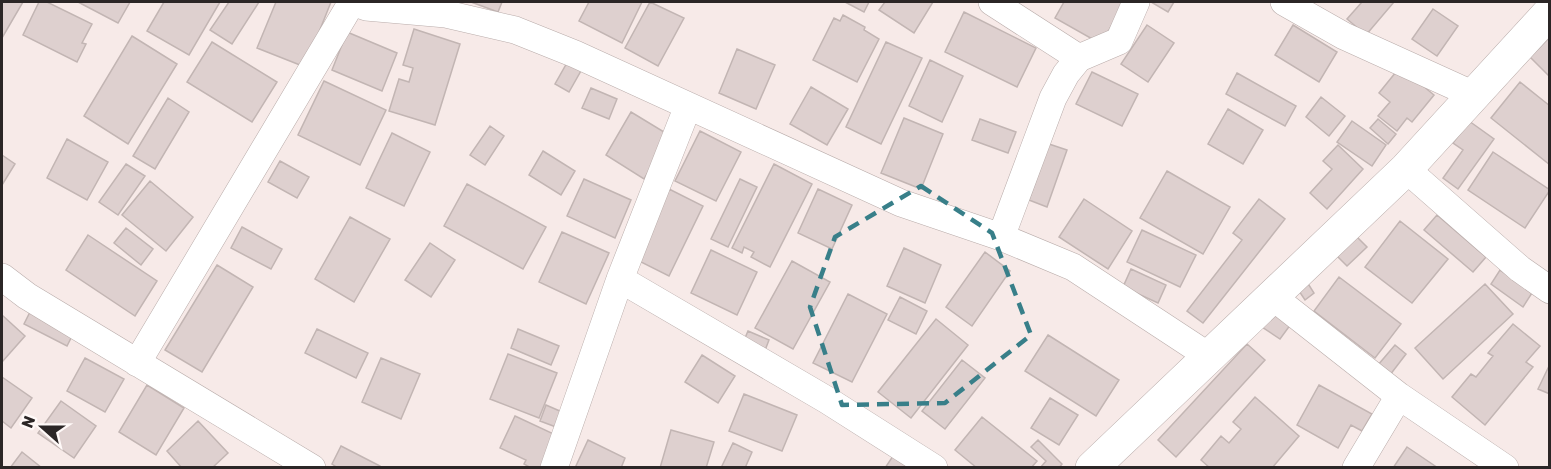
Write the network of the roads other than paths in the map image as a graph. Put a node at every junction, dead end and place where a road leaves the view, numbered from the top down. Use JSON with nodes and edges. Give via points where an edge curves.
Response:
{"nodes":[{"id":1,"x":352,"y":2,"type":"edge"},
{"id":2,"x":992,"y":2,"type":"edge"},
{"id":3,"x":1136,"y":2,"type":"edge"},
{"id":4,"x":1284,"y":2,"type":"edge"},
{"id":5,"x":1550,"y":12,"type":"edge"},
{"id":6,"x":1079,"y":58,"type":"junction"},
{"id":7,"x":1474,"y":95,"type":"junction"},
{"id":8,"x":688,"y":106,"type":"junction"},
{"id":9,"x":1406,"y":169,"type":"junction"},
{"id":10,"x":1001,"y":237,"type":"junction"},
{"id":11,"x":2,"y":277,"type":"edge"},
{"id":12,"x":620,"y":279,"type":"junction"},
{"id":13,"x":1550,"y":290,"type":"edge"},
{"id":14,"x":1273,"y":297,"type":"junction"},
{"id":15,"x":1210,"y":357,"type":"junction"},
{"id":16,"x":137,"y":363,"type":"junction"},
{"id":17,"x":1399,"y":396,"type":"junction"},
{"id":18,"x":312,"y":468,"type":"edge"},
{"id":19,"x":554,"y":468,"type":"edge"},
{"id":20,"x":934,"y":468,"type":"edge"},
{"id":21,"x":1092,"y":468,"type":"edge"},
{"id":22,"x":1356,"y":468,"type":"edge"},
{"id":23,"x":1505,"y":468,"type":"edge"}],
"edges":[{"from":1,"to":8,"type":"street","via":[[366,7],[446,14],[515,30]]},
{"from":1,"to":16,"type":"street"},
{"from":2,"to":6,"type":"street"},
{"from":3,"to":6,"type":"street","via":[[1119,41]]},
{"from":4,"to":7,"type":"street","via":[[1344,36]]},
{"from":5,"to":7,"type":"street"},
{"from":6,"to":10,"type":"street","via":[[1053,98]]},
{"from":7,"to":9,"type":"street"},
{"from":8,"to":10,"type":"street","via":[[902,203]]},
{"from":8,"to":12,"type":"street"},
{"from":9,"to":13,"type":"street","via":[[1520,269]]},
{"from":9,"to":14,"type":"street"},
{"from":10,"to":15,"type":"street","via":[[1073,267]]},
{"from":11,"to":16,"type":"street"},
{"from":12,"to":19,"type":"street"},
{"from":12,"to":20,"type":"street","via":[[827,400]]},
{"from":14,"to":15,"type":"street"},
{"from":14,"to":17,"type":"street"},
{"from":15,"to":21,"type":"street"},
{"from":16,"to":18,"type":"street"},
{"from":17,"to":22,"type":"street"},
{"from":17,"to":23,"type":"street"}]}
